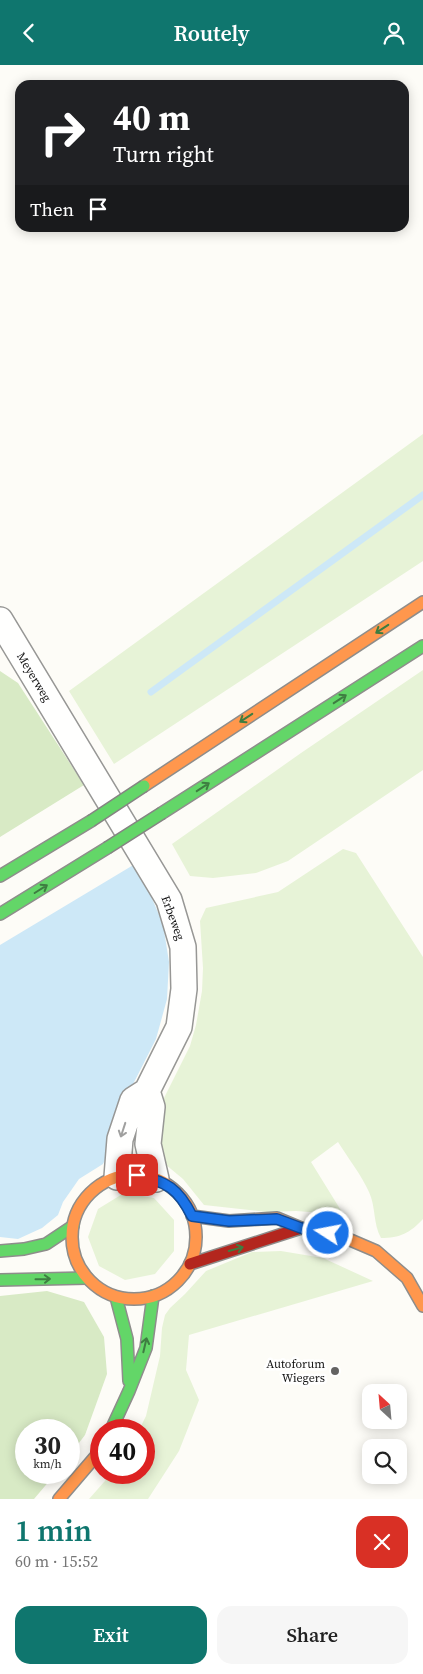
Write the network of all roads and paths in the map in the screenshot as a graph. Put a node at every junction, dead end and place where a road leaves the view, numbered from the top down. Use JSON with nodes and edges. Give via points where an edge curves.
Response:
{"nodes":[{"id":1,"x":423,"y":603,"type":"edge"},
{"id":2,"x":0,"y":620,"type":"edge"},
{"id":3,"x":423,"y":646,"type":"edge"},
{"id":4,"x":8,"y":653,"type":"edge"},
{"id":5,"x":68,"y":733,"type":"joint"},
{"id":6,"x":0,"y":876,"type":"edge"},
{"id":7,"x":0,"y":914,"type":"edge"},
{"id":8,"x":147,"y":1091,"type":"junction"},
{"id":9,"x":117,"y":1177,"type":"junction"},
{"id":10,"x":156,"y":1179,"type":"junction"},
{"id":11,"x":192,"y":1216,"type":"junction"},
{"id":12,"x":73,"y":1226,"type":"junction"},
{"id":13,"x":301,"y":1228,"type":"junction"},
{"id":14,"x":0,"y":1251,"type":"edge"},
{"id":15,"x":190,"y":1264,"type":"junction"},
{"id":16,"x":87,"y":1278,"type":"junction"},
{"id":17,"x":0,"y":1280,"type":"edge"},
{"id":18,"x":153,"y":1296,"type":"junction"},
{"id":19,"x":116,"y":1297,"type":"junction"},
{"id":20,"x":423,"y":1306,"type":"edge"},
{"id":21,"x":129,"y":1391,"type":"junction"},
{"id":22,"x":116,"y":1419,"type":"edge"},
{"id":23,"x":90,"y":1463,"type":"edge"},
{"id":24,"x":59,"y":1499,"type":"edge"}],
"edges":[{"from":1,"to":6,"type":"main road","one_way":true,"bridge":true,"via":[[91,821]]},
{"from":2,"to":4,"type":"street","name":"Meyerweg"},
{"from":7,"to":3,"type":"main road","one_way":true,"bridge":true},
{"from":4,"to":5,"type":"street","name":"Meyerweg"},
{"from":5,"to":8,"type":"street","name":"Erbeweg","via":[[169,900],[184,947],[184,989],[179,1027]]},
{"from":8,"to":9,"type":"street","name":"Erbeweg","one_way":true,"via":[[133,1101],[120,1139]]},
{"from":8,"to":10,"type":"street","via":[[152,1107],[148,1144]]},
{"from":9,"to":10,"type":"main road","via":[[137,1175]]},
{"from":9,"to":12,"type":"main road","via":[[88,1195]]},
{"from":10,"to":11,"type":"main road","via":[[184,1200]]},
{"from":11,"to":13,"type":"main road","via":[[229,1221],[277,1219]]},
{"from":11,"to":15,"type":"main road","via":[[196,1232]]},
{"from":12,"to":14,"type":"main road","via":[[46,1244]]},
{"from":12,"to":16,"type":"main road","via":[[74,1254]]},
{"from":15,"to":13,"type":"main road","one_way":true},
{"from":13,"to":20,"type":"main road","via":[[341,1236],[376,1251],[407,1278]]},
{"from":15,"to":18,"type":"main road","via":[[168,1289]]},
{"from":17,"to":16,"type":"main road","one_way":true},
{"from":16,"to":19,"type":"main road","via":[[100,1290]]},
{"from":18,"to":19,"type":"main road","via":[[135,1299]]},
{"from":21,"to":18,"type":"main road","one_way":true,"via":[[146,1348]]},
{"from":19,"to":21,"type":"main road","via":[[127,1339]]},
{"from":21,"to":22,"type":"main road"},
{"from":23,"to":24,"type":"main road"}]}
